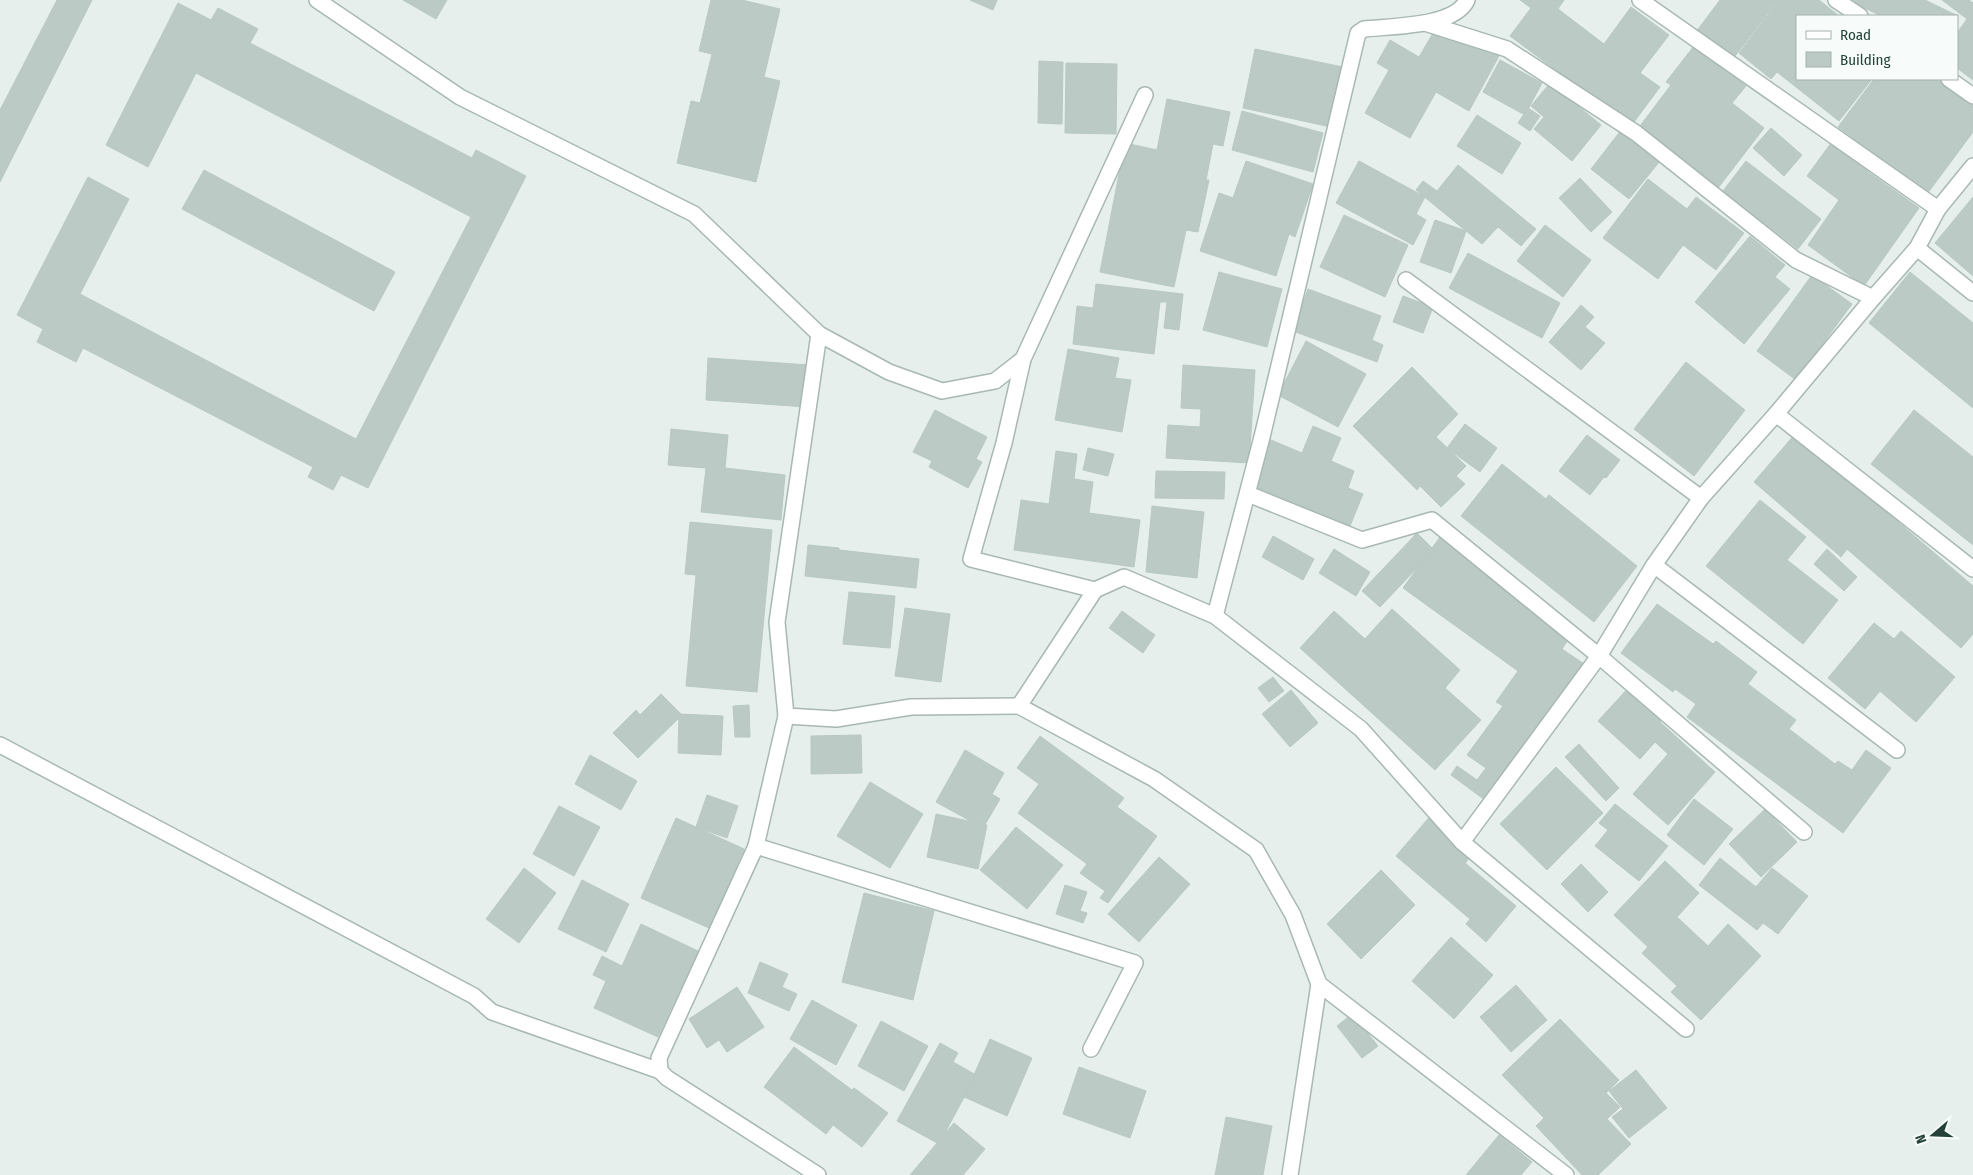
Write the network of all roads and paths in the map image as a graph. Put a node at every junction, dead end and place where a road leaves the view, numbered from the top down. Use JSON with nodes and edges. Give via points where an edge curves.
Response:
{"nodes":[{"id":1,"x":317,"y":0,"type":"edge"},
{"id":2,"x":1467,"y":0,"type":"edge"},
{"id":3,"x":1640,"y":0,"type":"edge"},
{"id":4,"x":1836,"y":0,"type":"edge"},
{"id":5,"x":1858,"y":15,"type":"edge"},
{"id":6,"x":1424,"y":22,"type":"junction"},
{"id":7,"x":1950,"y":80,"type":"edge"},
{"id":8,"x":1145,"y":95,"type":"dead end"},
{"id":9,"x":1973,"y":96,"type":"edge"},
{"id":10,"x":1973,"y":166,"type":"edge"},
{"id":11,"x":1938,"y":209,"type":"junction"},
{"id":12,"x":1917,"y":248,"type":"junction"},
{"id":13,"x":1406,"y":280,"type":"dead end"},
{"id":14,"x":1973,"y":293,"type":"edge"},
{"id":15,"x":1872,"y":298,"type":"junction"},
{"id":16,"x":819,"y":334,"type":"junction"},
{"id":17,"x":1024,"y":360,"type":"junction"},
{"id":18,"x":1776,"y":414,"type":"junction"},
{"id":19,"x":1248,"y":494,"type":"junction"},
{"id":20,"x":1701,"y":498,"type":"junction"},
{"id":21,"x":1654,"y":565,"type":"junction"},
{"id":22,"x":1973,"y":569,"type":"edge"},
{"id":23,"x":1095,"y":590,"type":"junction"},
{"id":24,"x":1215,"y":616,"type":"junction"},
{"id":25,"x":1599,"y":656,"type":"junction"},
{"id":26,"x":1019,"y":706,"type":"junction"},
{"id":27,"x":786,"y":716,"type":"junction"},
{"id":28,"x":0,"y":745,"type":"edge"},
{"id":29,"x":1897,"y":750,"type":"dead end"},
{"id":30,"x":1804,"y":832,"type":"dead end"},
{"id":31,"x":1462,"y":842,"type":"junction"},
{"id":32,"x":756,"y":846,"type":"junction"},
{"id":33,"x":1319,"y":984,"type":"junction"},
{"id":34,"x":1686,"y":1029,"type":"dead end"},
{"id":35,"x":1091,"y":1050,"type":"dead end"},
{"id":36,"x":660,"y":1071,"type":"junction"},
{"id":37,"x":818,"y":1175,"type":"edge"},
{"id":38,"x":1290,"y":1175,"type":"edge"},
{"id":39,"x":1566,"y":1175,"type":"edge"}],
"edges":[{"from":1,"to":16,"type":"street","via":[[460,97],[694,214]]},
{"from":2,"to":6,"type":"street","via":[[1464,6],[1446,18]]},
{"from":3,"to":11,"type":"street"},
{"from":4,"to":5,"type":"street"},
{"from":6,"to":15,"type":"street","via":[[1507,49],[1636,133],[1796,260]]},
{"from":6,"to":19,"type":"street","via":[[1364,29],[1358,33]]},
{"from":7,"to":9,"type":"street"},
{"from":8,"to":17,"type":"street"},
{"from":10,"to":11,"type":"street"},
{"from":11,"to":12,"type":"street"},
{"from":12,"to":14,"type":"street"},
{"from":12,"to":15,"type":"street"},
{"from":13,"to":20,"type":"street"},
{"from":15,"to":18,"type":"street"},
{"from":16,"to":17,"type":"street","via":[[889,372],[942,392],[995,382]]},
{"from":16,"to":27,"type":"street","via":[[777,622]]},
{"from":17,"to":23,"type":"street","via":[[971,559]]},
{"from":18,"to":20,"type":"street"},
{"from":18,"to":22,"type":"street"},
{"from":19,"to":24,"type":"street"},
{"from":19,"to":25,"type":"street","via":[[1362,540],[1432,520]]},
{"from":20,"to":21,"type":"street"},
{"from":21,"to":25,"type":"street"},
{"from":21,"to":29,"type":"street"},
{"from":23,"to":24,"type":"street","via":[[1124,577]]},
{"from":23,"to":26,"type":"street"},
{"from":24,"to":31,"type":"street","via":[[1361,729]]},
{"from":25,"to":30,"type":"street"},
{"from":25,"to":31,"type":"street"},
{"from":26,"to":27,"type":"street","via":[[911,707],[836,720]]},
{"from":26,"to":33,"type":"street","via":[[1154,779],[1256,850],[1293,915]]},
{"from":27,"to":32,"type":"street"},
{"from":28,"to":36,"type":"street","via":[[474,996],[492,1012]]},
{"from":31,"to":34,"type":"street"},
{"from":32,"to":35,"type":"street","via":[[1135,963]]},
{"from":32,"to":36,"type":"street","via":[[659,1058]]},
{"from":33,"to":38,"type":"street"},
{"from":33,"to":39,"type":"street"},
{"from":36,"to":37,"type":"street"}]}
